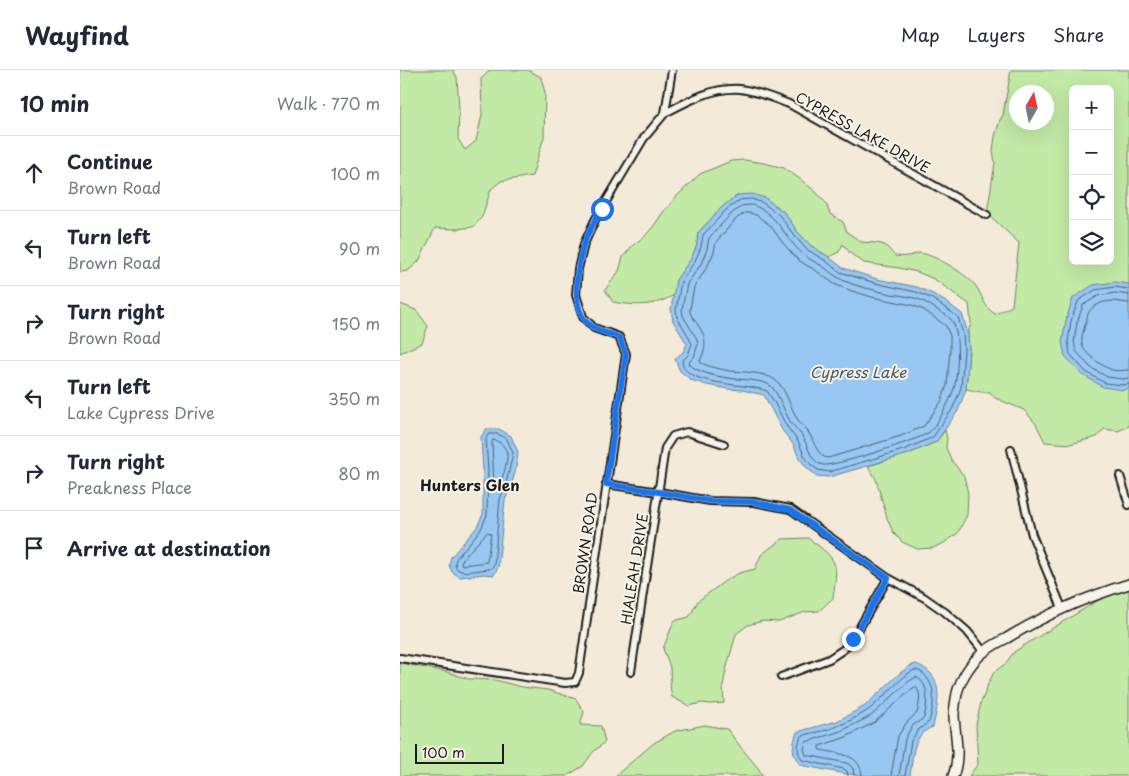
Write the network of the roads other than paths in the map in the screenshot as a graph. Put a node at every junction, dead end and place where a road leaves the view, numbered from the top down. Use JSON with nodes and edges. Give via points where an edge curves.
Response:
{"nodes":[{"id":1,"x":672,"y":70,"type":"edge"},
{"id":2,"x":665,"y":113,"type":"junction"},
{"id":3,"x":987,"y":215,"type":"dead end"},
{"id":4,"x":724,"y":444,"type":"dead end"},
{"id":5,"x":1011,"y":449,"type":"dead end"},
{"id":6,"x":1120,"y":476,"type":"dead end"},
{"id":7,"x":606,"y":484,"type":"junction"},
{"id":8,"x":659,"y":492,"type":"junction"},
{"id":9,"x":1129,"y":504,"type":"edge"},
{"id":10,"x":888,"y":578,"type":"junction"},
{"id":11,"x":1129,"y":584,"type":"edge"},
{"id":12,"x":1062,"y":608,"type":"junction"},
{"id":13,"x":984,"y":652,"type":"junction"},
{"id":14,"x":400,"y":658,"type":"edge"},
{"id":15,"x":631,"y":672,"type":"dead end"},
{"id":16,"x":781,"y":677,"type":"dead end"},
{"id":17,"x":953,"y":776,"type":"edge"}],
"edges":[{"from":1,"to":2,"type":"street"},
{"from":2,"to":3,"type":"street","name":"CYPRESS LAKE DRIVE","via":[[710,92],[740,89],[768,96],[789,104]]},
{"from":2,"to":7,"type":"street","name":"BROWN ROAD","via":[[644,138],[595,220],[584,244],[578,269],[576,295],[583,317],[594,328],[619,337],[626,354]]},
{"from":4,"to":8,"type":"street","name":"HIALEAH DRIVE","via":[[687,432],[673,436],[665,448]]},
{"from":5,"to":12,"type":"street","via":[[1032,535]]},
{"from":6,"to":9,"type":"street"},
{"from":7,"to":8,"type":"street"},
{"from":7,"to":14,"type":"street","name":"BROWN ROAD","via":[[576,682]]},
{"from":8,"to":10,"type":"street","via":[[710,501],[754,502],[790,510]]},
{"from":8,"to":15,"type":"street","name":"HIALEAH DRIVE"},
{"from":10,"to":13,"type":"street","via":[[945,612]]},
{"from":10,"to":16,"type":"street","via":[[844,650]]},
{"from":11,"to":12,"type":"street"},
{"from":12,"to":13,"type":"street"},
{"from":13,"to":17,"type":"street","via":[[968,669],[958,691],[954,714],[958,747]]}]}
